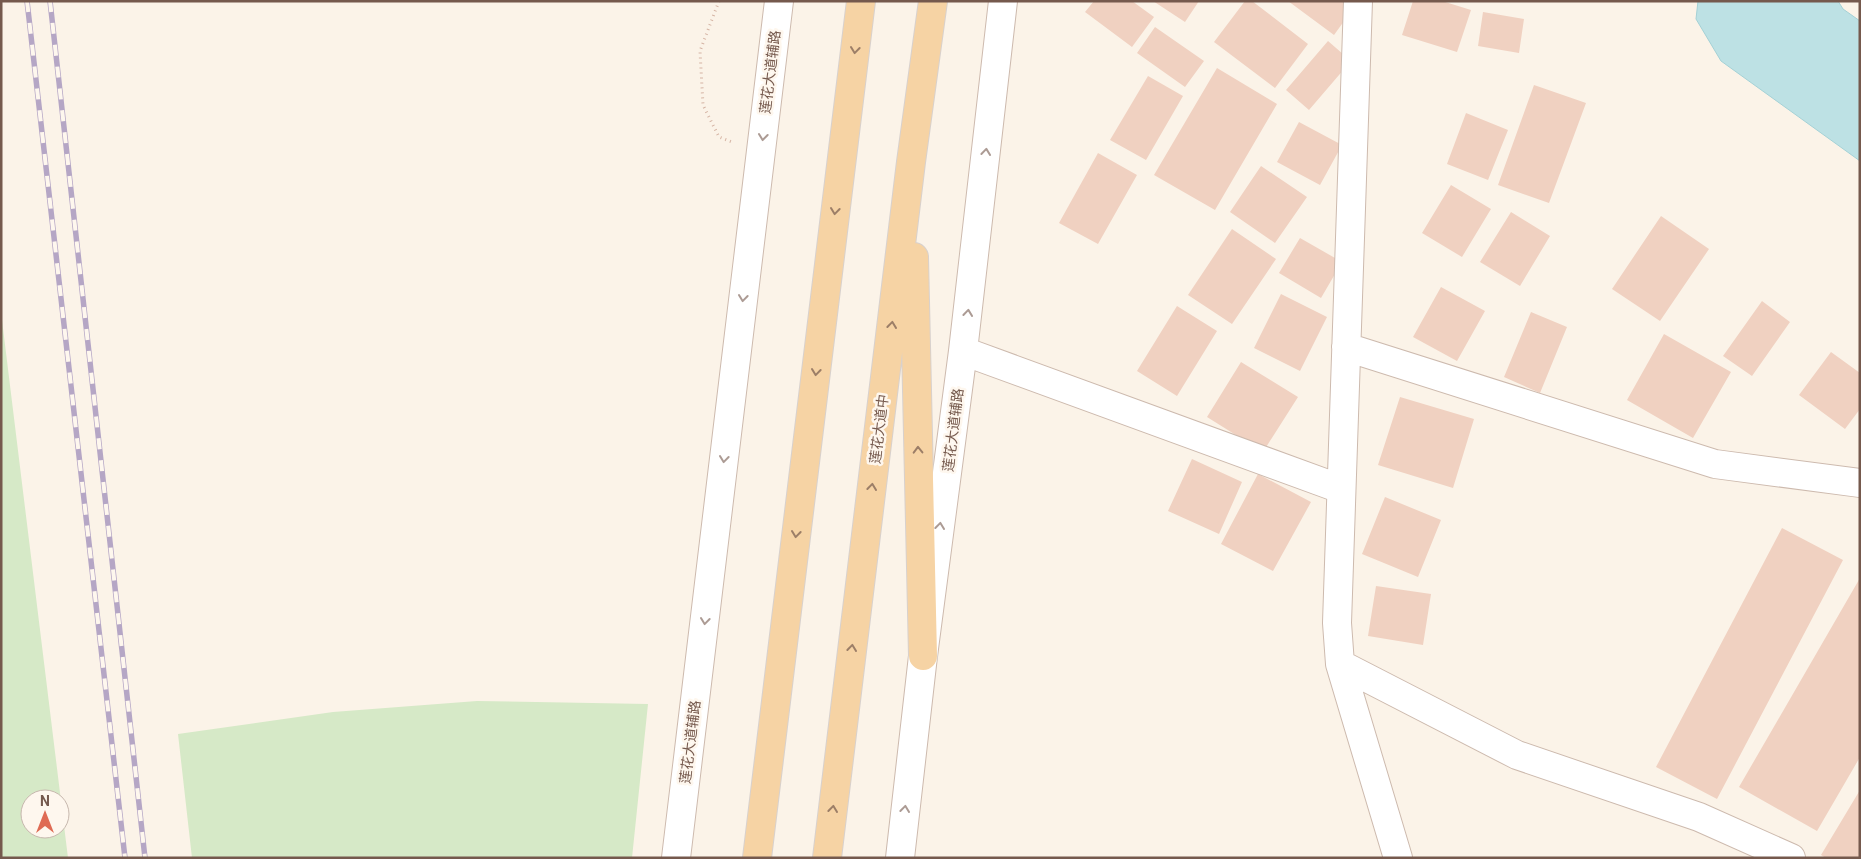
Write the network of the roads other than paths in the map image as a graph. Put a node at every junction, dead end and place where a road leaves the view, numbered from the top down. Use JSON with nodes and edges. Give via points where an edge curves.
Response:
{"nodes":[{"id":1,"x":779,"y":1,"type":"edge"},
{"id":2,"x":861,"y":1,"type":"edge"},
{"id":3,"x":934,"y":1,"type":"edge"},
{"id":4,"x":1003,"y":1,"type":"edge"},
{"id":5,"x":1358,"y":1,"type":"edge"},
{"id":6,"x":911,"y":162,"type":"junction"},
{"id":7,"x":1346,"y":348,"type":"junction"},
{"id":8,"x":963,"y":351,"type":"junction"},
{"id":9,"x":1860,"y":483,"type":"edge"},
{"id":10,"x":1341,"y":489,"type":"junction"},
{"id":11,"x":924,"y":656,"type":"junction"},
{"id":12,"x":1340,"y":664,"type":"junction"},
{"id":13,"x":676,"y":858,"type":"edge"},
{"id":14,"x":757,"y":858,"type":"edge"},
{"id":15,"x":827,"y":858,"type":"edge"},
{"id":16,"x":900,"y":858,"type":"edge"},
{"id":17,"x":1398,"y":858,"type":"edge"},
{"id":18,"x":1790,"y":858,"type":"edge"}],
"edges":[{"from":1,"to":13,"type":"street","name":"莲花大道辅路","one_way":true},
{"from":2,"to":14,"type":"main road","one_way":true},
{"from":3,"to":6,"type":"main road","name":"莲花大道中"},
{"from":8,"to":4,"type":"street","name":"莲花大道辅路","one_way":true},
{"from":5,"to":7,"type":"street"},
{"from":11,"to":6,"type":"main road","one_way":true},
{"from":15,"to":6,"type":"main road","name":"莲花大道中","one_way":true},
{"from":7,"to":9,"type":"street","via":[[1716,464]]},
{"from":7,"to":10,"type":"street"},
{"from":8,"to":10,"type":"street"},
{"from":11,"to":8,"type":"street","name":"莲花大道辅路","one_way":true},
{"from":10,"to":12,"type":"street","via":[[1337,623]]},
{"from":16,"to":11,"type":"street","name":"莲花大道辅路","one_way":true},
{"from":12,"to":17,"type":"street"},
{"from":12,"to":18,"type":"street","via":[[1516,755],[1699,817]]}]}
